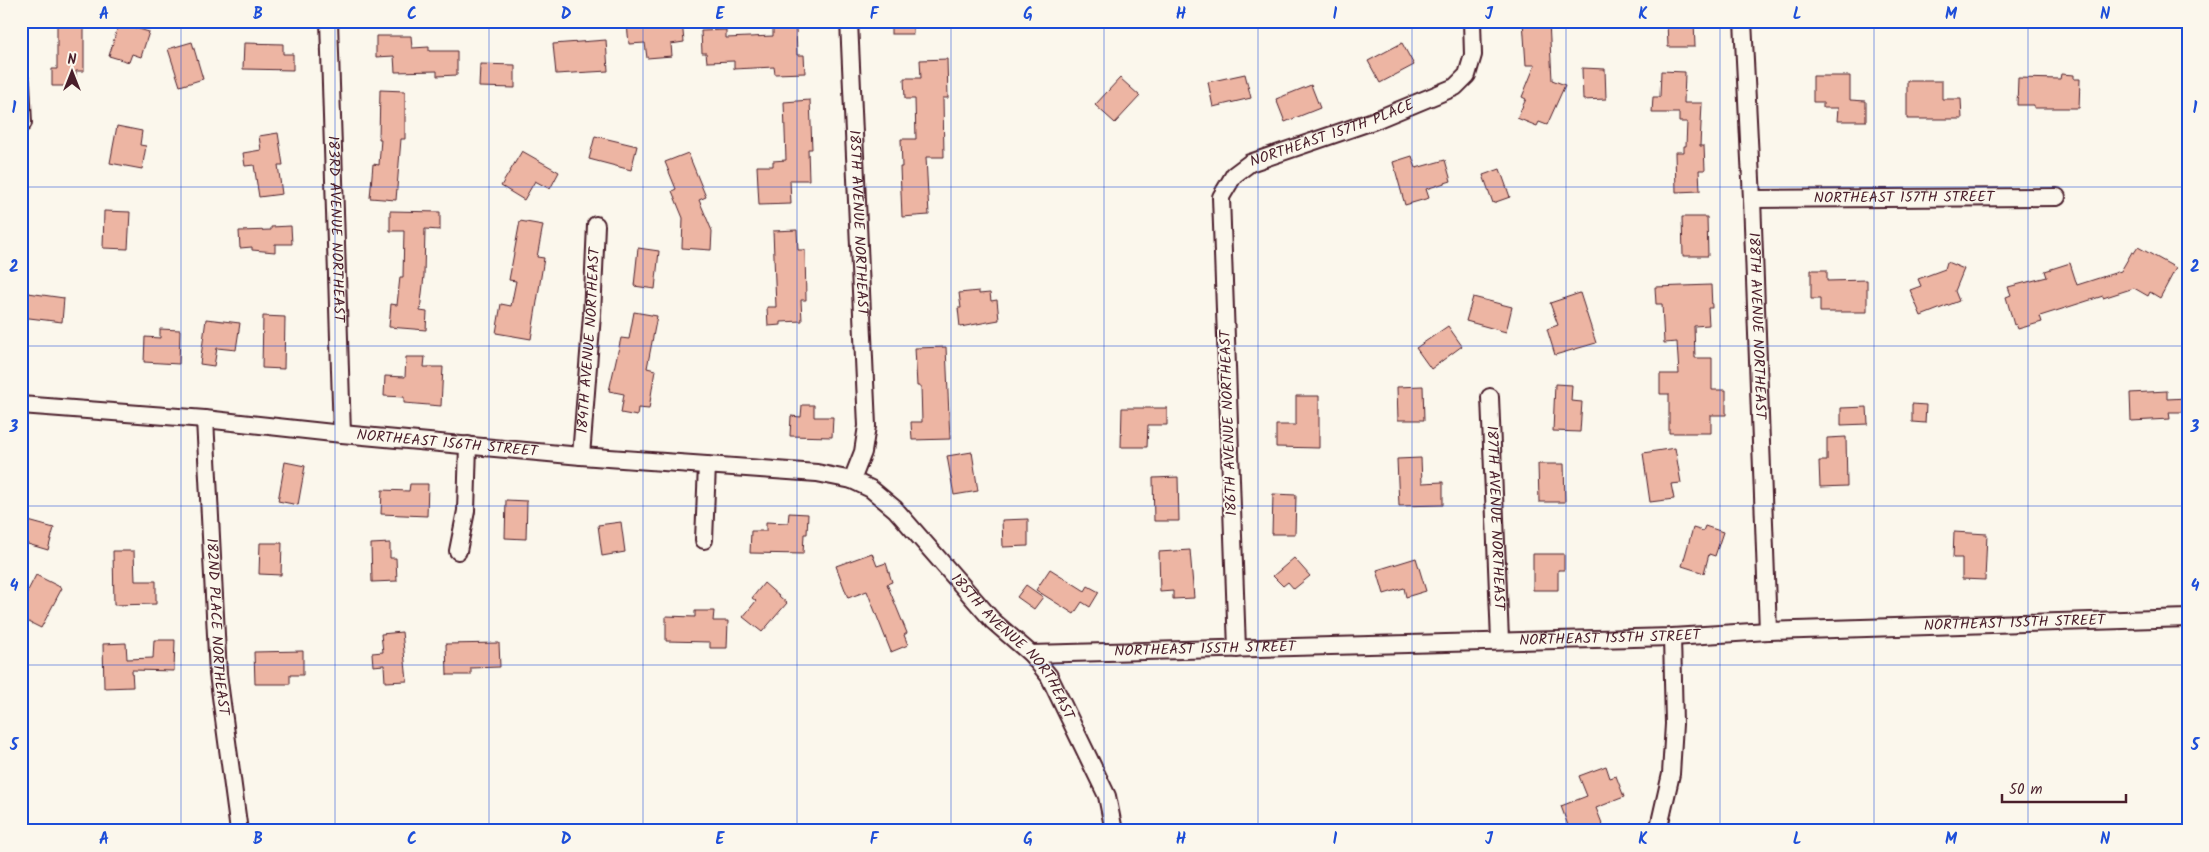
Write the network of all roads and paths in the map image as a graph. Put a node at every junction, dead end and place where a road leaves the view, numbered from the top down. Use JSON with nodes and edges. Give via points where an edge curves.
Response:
{"nodes":[{"id":1,"x":329,"y":21,"type":"edge"},
{"id":2,"x":849,"y":21,"type":"edge"},
{"id":3,"x":1472,"y":21,"type":"edge"},
{"id":4,"x":1743,"y":21,"type":"edge"},
{"id":5,"x":21,"y":82,"type":"edge"},
{"id":6,"x":23,"y":123,"type":"dead end"},
{"id":7,"x":1221,"y":197,"type":"joint"},
{"id":8,"x":2057,"y":197,"type":"dead end"},
{"id":9,"x":1752,"y":199,"type":"junction"},
{"id":10,"x":596,"y":224,"type":"dead end"},
{"id":11,"x":1490,"y":397,"type":"dead end"},
{"id":12,"x":21,"y":405,"type":"edge"},
{"id":13,"x":205,"y":419,"type":"junction"},
{"id":14,"x":342,"y":434,"type":"junction"},
{"id":15,"x":468,"y":445,"type":"junction"},
{"id":16,"x":581,"y":456,"type":"junction"},
{"id":17,"x":708,"y":465,"type":"junction"},
{"id":18,"x":852,"y":480,"type":"junction"},
{"id":19,"x":871,"y":489,"type":"joint"},
{"id":20,"x":704,"y":540,"type":"dead end"},
{"id":21,"x":458,"y":551,"type":"dead end"},
{"id":22,"x":2188,"y":618,"type":"edge"},
{"id":23,"x":1768,"y":631,"type":"junction"},
{"id":24,"x":1672,"y":637,"type":"junction"},
{"id":25,"x":1500,"y":640,"type":"junction"},
{"id":26,"x":1237,"y":649,"type":"junction"},
{"id":27,"x":1030,"y":654,"type":"junction"},
{"id":28,"x":239,"y":831,"type":"edge"},
{"id":29,"x":1114,"y":831,"type":"edge"},
{"id":30,"x":1658,"y":831,"type":"edge"}],
"edges":[{"from":1,"to":14,"type":"street","name":"183RD AVENUE NORTHEAST"},
{"from":2,"to":18,"type":"street","name":"185TH AVENUE NORTHEAST","via":[[867,426],[863,452]]},
{"from":3,"to":7,"type":"street","name":"NORTHEAST 157TH PLACE","via":[[1474,55],[1467,75],[1455,87],[1373,121],[1250,164],[1234,175]]},
{"from":4,"to":9,"type":"street","name":"188TH AVENUE NORTHEAST"},
{"from":5,"to":6,"type":"street"},
{"from":7,"to":26,"type":"street","name":"186TH AVENUE NORTHEAST"},
{"from":8,"to":9,"type":"street","name":"NORTHEAST 157TH STREET"},
{"from":9,"to":23,"type":"street","name":"188TH AVENUE NORTHEAST"},
{"from":10,"to":16,"type":"street","name":"184TH AVENUE NORTHEAST"},
{"from":11,"to":25,"type":"street","name":"187TH AVENUE NORTHEAST"},
{"from":12,"to":13,"type":"street","name":"NORTHEAST 156TH STREET"},
{"from":13,"to":14,"type":"street","name":"NORTHEAST 156TH STREET"},
{"from":13,"to":28,"type":"street","name":"182ND PLACE NORTHEAST","via":[[218,674]]},
{"from":14,"to":15,"type":"street","name":"NORTHEAST 156TH STREET"},
{"from":15,"to":16,"type":"street","name":"NORTHEAST 156TH STREET"},
{"from":15,"to":21,"type":"street","via":[[466,511]]},
{"from":16,"to":17,"type":"street","name":"NORTHEAST 156TH STREET"},
{"from":17,"to":18,"type":"street","name":"NORTHEAST 156TH STREET","via":[[817,473]]},
{"from":17,"to":20,"type":"street"},
{"from":18,"to":19,"type":"street","name":"NORTHEAST 156TH STREET"},
{"from":19,"to":27,"type":"street","name":"185TH AVENUE NORTHEAST","via":[[895,509],[993,621]]},
{"from":22,"to":23,"type":"street","name":"NORTHEAST 155TH STREET"},
{"from":23,"to":24,"type":"street","name":"NORTHEAST 155TH STREET"},
{"from":24,"to":25,"type":"street","name":"NORTHEAST 155TH STREET"},
{"from":24,"to":30,"type":"street","via":[[1674,724],[1671,774]]},
{"from":25,"to":26,"type":"street","name":"NORTHEAST 155TH STREET"},
{"from":26,"to":27,"type":"street","name":"NORTHEAST 155TH STREET"},
{"from":27,"to":29,"type":"street","name":"185TH AVENUE NORTHEAST","via":[[1049,676],[1107,796]]}]}
